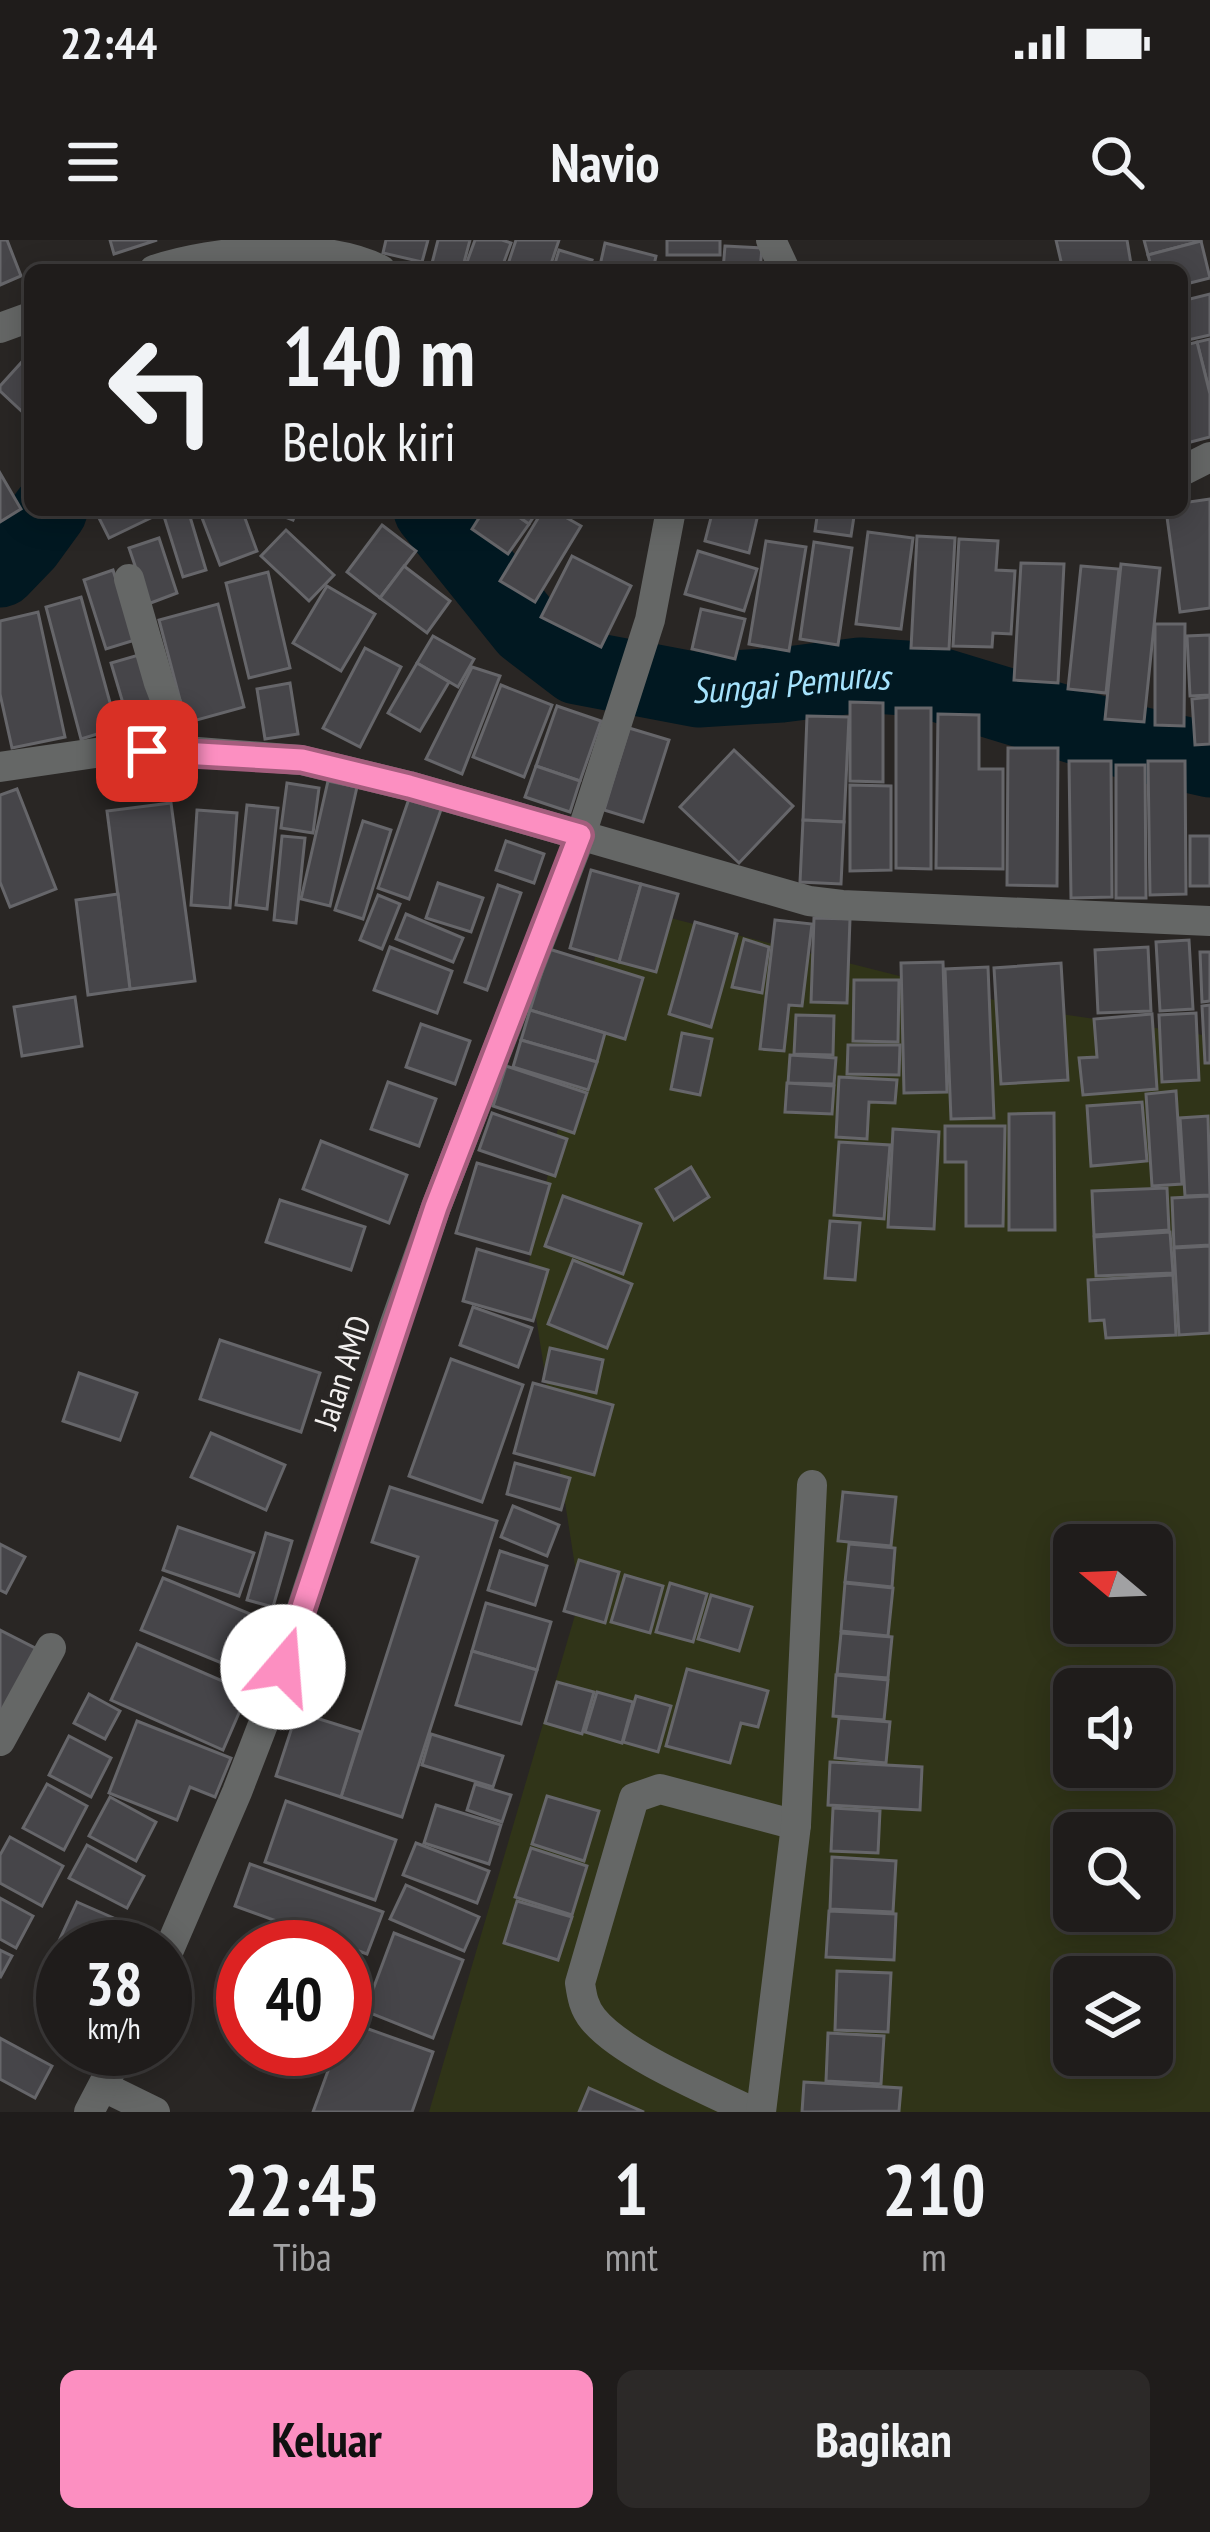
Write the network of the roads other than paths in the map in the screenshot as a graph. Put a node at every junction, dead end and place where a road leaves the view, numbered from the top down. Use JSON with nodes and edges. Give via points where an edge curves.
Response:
{"nodes":[{"id":1,"x":374,"y":258,"type":"edge"},
{"id":2,"x":176,"y":264,"type":"edge"},
{"id":3,"x":670,"y":516,"type":"edge"},
{"id":4,"x":129,"y":579,"type":"dead end"},
{"id":5,"x":185,"y":751,"type":"junction"},
{"id":6,"x":0,"y":767,"type":"edge"},
{"id":7,"x":580,"y":835,"type":"junction"},
{"id":8,"x":1210,"y":921,"type":"edge"},
{"id":9,"x":812,"y":1485,"type":"dead end"},
{"id":10,"x":52,"y":1648,"type":"dead end"},
{"id":11,"x":0,"y":1741,"type":"edge"},
{"id":12,"x":796,"y":1826,"type":"junction"},
{"id":13,"x":182,"y":1920,"type":"edge"},
{"id":14,"x":97,"y":2099,"type":"edge"},
{"id":15,"x":155,"y":2112,"type":"edge"},
{"id":16,"x":757,"y":2112,"type":"edge"}],
"edges":[{"from":1,"to":2,"type":"street","via":[[260,252]]},
{"from":3,"to":7,"type":"street","name":"Jalan AMD","via":[[650,620]]},
{"from":4,"to":5,"type":"street"},
{"from":5,"to":6,"type":"street","via":[[109,751]]},
{"from":5,"to":7,"type":"street","via":[[302,760]]},
{"from":7,"to":8,"type":"street","via":[[842,905]]},
{"from":7,"to":13,"type":"street","name":"Jalan AMD","via":[[436,1207],[269,1709]]},
{"from":9,"to":12,"type":"street"},
{"from":10,"to":11,"type":"street"},
{"from":12,"to":16,"type":"street"},
{"from":12,"to":16,"type":"street","via":[[660,1789],[634,1798],[580,1983],[598,2025],[637,2054]]},
{"from":14,"to":15,"type":"street"}]}
